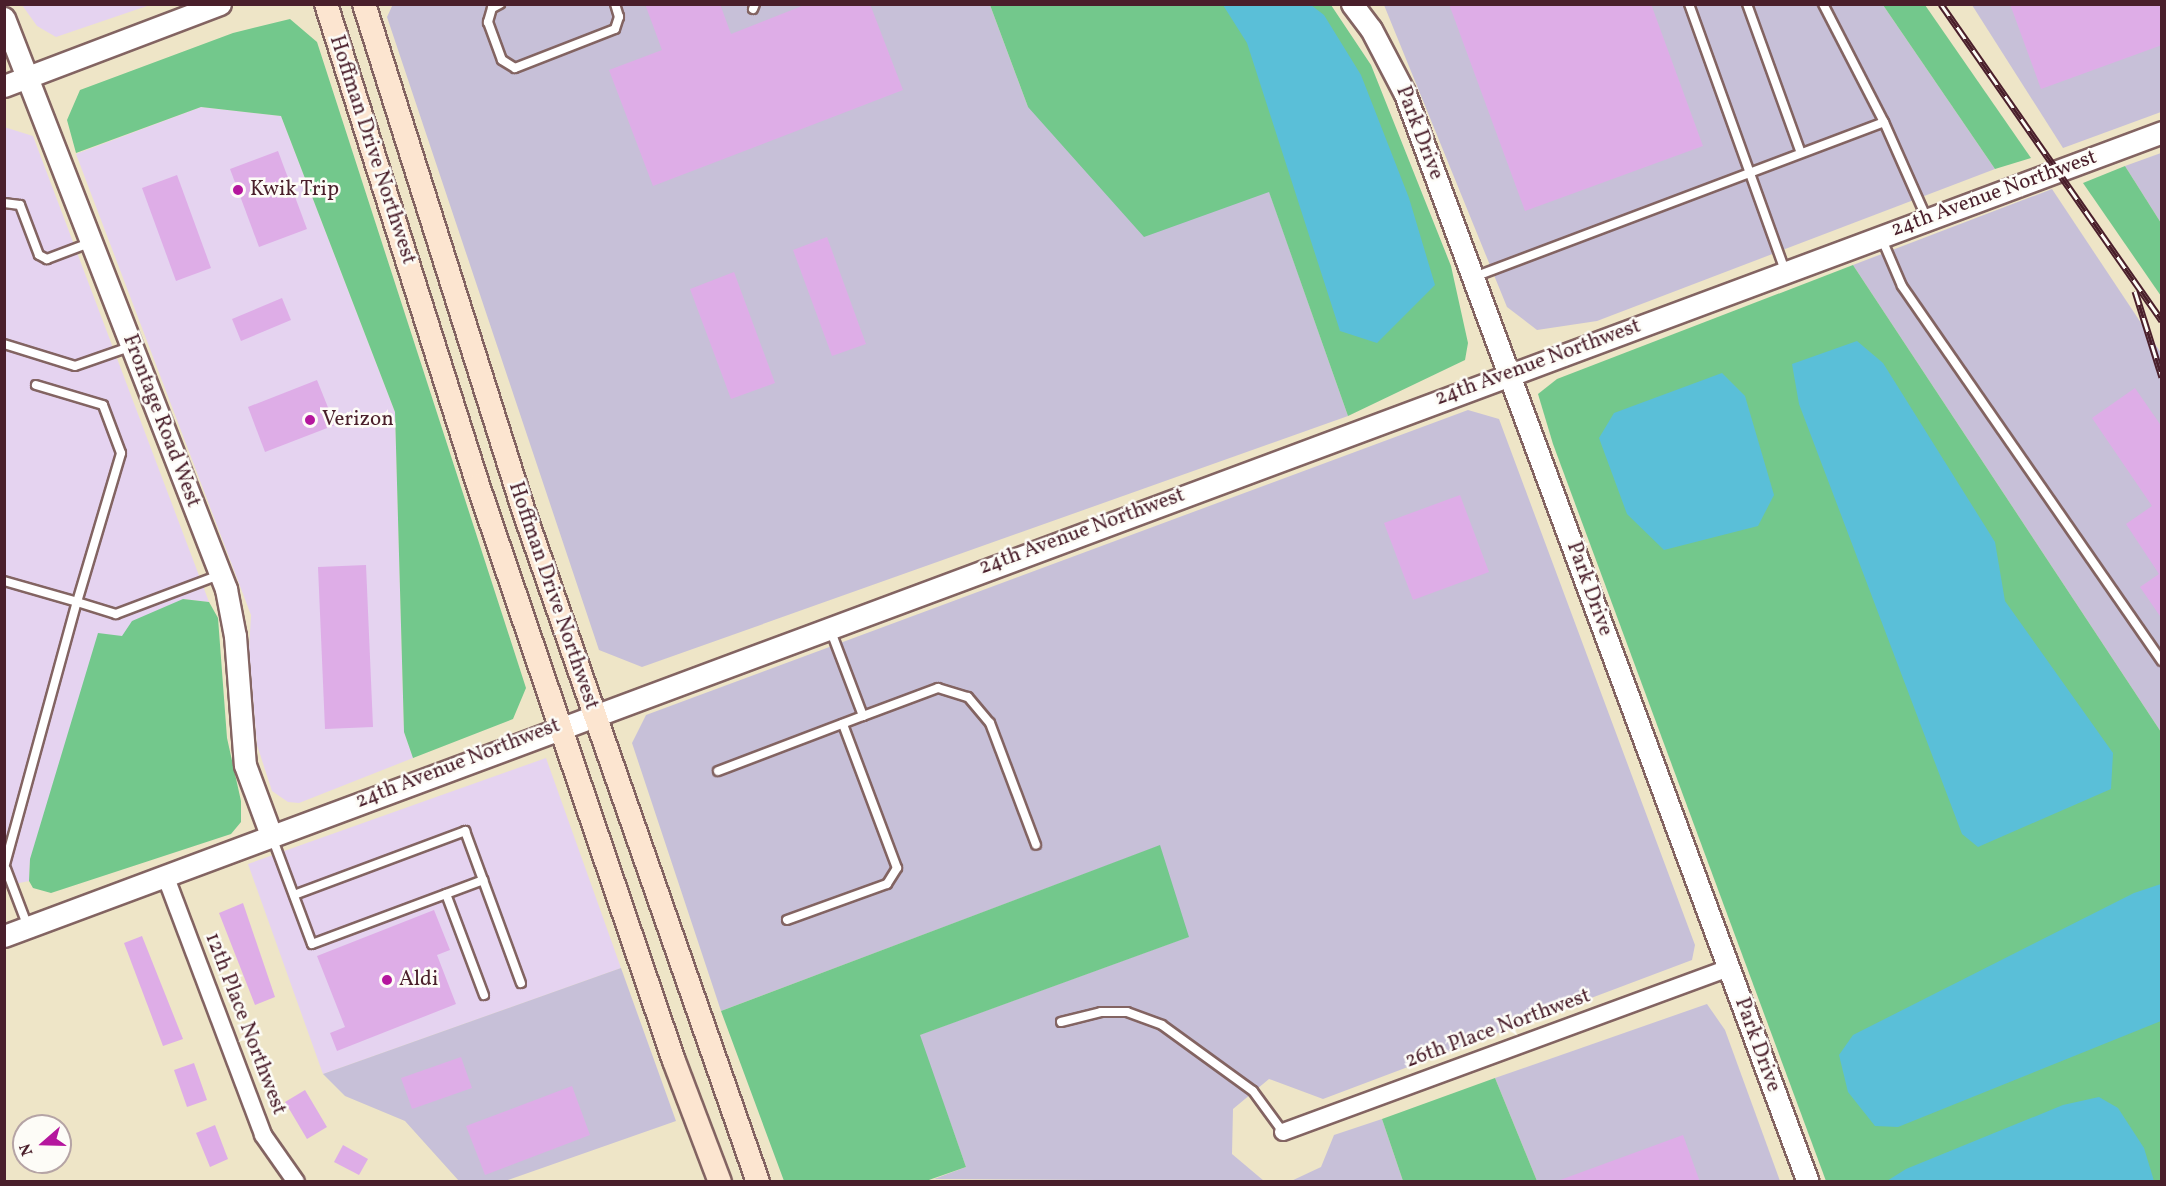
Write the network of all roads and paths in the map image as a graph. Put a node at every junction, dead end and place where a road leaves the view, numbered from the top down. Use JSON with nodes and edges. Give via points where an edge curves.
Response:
{"nodes":[{"id":1,"x":220,"y":4,"type":"edge"},
{"id":2,"x":327,"y":4,"type":"edge"},
{"id":3,"x":364,"y":4,"type":"edge"},
{"id":4,"x":500,"y":4,"type":"edge"},
{"id":5,"x":615,"y":4,"type":"edge"},
{"id":6,"x":1352,"y":4,"type":"edge"},
{"id":7,"x":1689,"y":4,"type":"edge"},
{"id":8,"x":1747,"y":4,"type":"edge"},
{"id":9,"x":1823,"y":4,"type":"edge"},
{"id":10,"x":4,"y":18,"type":"edge"},
{"id":11,"x":27,"y":78,"type":"junction"},
{"id":12,"x":4,"y":86,"type":"edge"},
{"id":13,"x":1884,"y":122,"type":"junction"},
{"id":14,"x":2162,"y":132,"type":"edge"},
{"id":15,"x":1801,"y":153,"type":"junction"},
{"id":16,"x":1750,"y":173,"type":"junction"},
{"id":17,"x":4,"y":203,"type":"edge"},
{"id":18,"x":1927,"y":219,"type":"junction"},
{"id":19,"x":1881,"y":236,"type":"junction"},
{"id":20,"x":92,"y":242,"type":"junction"},
{"id":21,"x":1785,"y":272,"type":"junction"},
{"id":22,"x":1473,"y":277,"type":"junction"},
{"id":23,"x":4,"y":344,"type":"edge"},
{"id":24,"x":132,"y":346,"type":"junction"},
{"id":25,"x":1509,"y":374,"type":"junction"},
{"id":26,"x":36,"y":385,"type":"dead end"},
{"id":27,"x":220,"y":574,"type":"junction"},
{"id":28,"x":4,"y":581,"type":"edge"},
{"id":29,"x":76,"y":602,"type":"junction"},
{"id":30,"x":829,"y":626,"type":"junction"},
{"id":31,"x":2162,"y":661,"type":"edge"},
{"id":32,"x":592,"y":714,"type":"junction"},
{"id":33,"x":863,"y":716,"type":"junction"},
{"id":34,"x":843,"y":724,"type":"junction"},
{"id":35,"x":558,"y":726,"type":"junction"},
{"id":36,"x":718,"y":771,"type":"dead end"},
{"id":37,"x":271,"y":835,"type":"junction"},
{"id":38,"x":1036,"y":845,"type":"dead end"},
{"id":39,"x":5,"y":869,"type":"edge"},
{"id":40,"x":165,"y":875,"type":"junction"},
{"id":41,"x":483,"y":880,"type":"junction"},
{"id":42,"x":446,"y":894,"type":"junction"},
{"id":43,"x":294,"y":895,"type":"junction"},
{"id":44,"x":787,"y":920,"type":"dead end"},
{"id":45,"x":28,"y":927,"type":"junction"},
{"id":46,"x":4,"y":936,"type":"edge"},
{"id":47,"x":1729,"y":968,"type":"junction"},
{"id":48,"x":521,"y":983,"type":"dead end"},
{"id":49,"x":484,"y":995,"type":"dead end"},
{"id":50,"x":1061,"y":1022,"type":"dead end"},
{"id":51,"x":1283,"y":1132,"type":"joint"},
{"id":52,"x":296,"y":1182,"type":"edge"},
{"id":53,"x":720,"y":1182,"type":"edge"},
{"id":54,"x":758,"y":1182,"type":"edge"},
{"id":55,"x":1808,"y":1182,"type":"edge"}],
"edges":[{"from":1,"to":11,"type":"street"},
{"from":2,"to":35,"type":"main road","name":"Hoffman Drive Northwest"},
{"from":3,"to":32,"type":"main road","name":"Hoffman Drive Northwest","via":[[523,509]]},
{"from":4,"to":5,"type":"lane","via":[[492,8],[488,22],[502,60],[515,68],[615,28],[619,17]]},
{"from":6,"to":22,"type":"street","name":"Park Drive","via":[[1371,29],[1405,94]]},
{"from":7,"to":16,"type":"lane"},
{"from":8,"to":15,"type":"lane"},
{"from":9,"to":13,"type":"lane"},
{"from":10,"to":11,"type":"street","name":"Frontage Road West"},
{"from":11,"to":12,"type":"street"},
{"from":11,"to":20,"type":"street","name":"Frontage Road West"},
{"from":13,"to":15,"type":"lane"},
{"from":13,"to":18,"type":"lane"},
{"from":14,"to":18,"type":"street","name":"24th Avenue Northwest"},
{"from":15,"to":16,"type":"lane"},
{"from":16,"to":21,"type":"lane"},
{"from":16,"to":22,"type":"lane"},
{"from":17,"to":20,"type":"lane","via":[[20,205],[39,255],[47,259]]},
{"from":18,"to":19,"type":"street","name":"24th Avenue Northwest"},
{"from":19,"to":21,"type":"street","name":"24th Avenue Northwest"},
{"from":19,"to":31,"type":"lane","via":[[1902,286]]},
{"from":20,"to":24,"type":"street","name":"Frontage Road West"},
{"from":21,"to":25,"type":"street","name":"24th Avenue Northwest"},
{"from":22,"to":25,"type":"street","name":"Park Drive"},
{"from":23,"to":24,"type":"lane","via":[[75,366]]},
{"from":24,"to":27,"type":"street","name":"Frontage Road West"},
{"from":25,"to":30,"type":"street","name":"24th Avenue Northwest"},
{"from":25,"to":47,"type":"street","name":"Park Drive"},
{"from":26,"to":29,"type":"lane","via":[[103,405],[121,453]]},
{"from":27,"to":29,"type":"lane","via":[[116,614]]},
{"from":27,"to":37,"type":"street","name":"Frontage Road West","via":[[235,636],[245,765]]},
{"from":28,"to":29,"type":"lane"},
{"from":29,"to":39,"type":"lane"},
{"from":30,"to":32,"type":"street","name":"24th Avenue Northwest"},
{"from":30,"to":33,"type":"lane"},
{"from":32,"to":35,"type":"street","name":"24th Avenue Northwest"},
{"from":32,"to":54,"type":"main road","name":"Hoffman Drive Northwest"},
{"from":33,"to":34,"type":"lane"},
{"from":33,"to":38,"type":"lane","via":[[938,687],[969,697],[990,723]]},
{"from":34,"to":36,"type":"lane"},
{"from":34,"to":44,"type":"lane","via":[[897,868],[887,884]]},
{"from":35,"to":37,"type":"street","name":"24th Avenue Northwest"},
{"from":35,"to":53,"type":"main road","name":"Hoffman Drive Northwest"},
{"from":37,"to":40,"type":"street","name":"24th Avenue Northwest"},
{"from":37,"to":43,"type":"lane"},
{"from":39,"to":45,"type":"lane"},
{"from":40,"to":45,"type":"street","name":"24th Avenue Northwest"},
{"from":40,"to":52,"type":"street","name":"12th Place Northwest","via":[[263,1135]]},
{"from":41,"to":42,"type":"lane"},
{"from":41,"to":43,"type":"lane","via":[[465,831]]},
{"from":41,"to":48,"type":"lane"},
{"from":42,"to":43,"type":"lane","via":[[312,944]]},
{"from":42,"to":49,"type":"lane"},
{"from":45,"to":46,"type":"street","name":"24th Avenue Northwest"},
{"from":47,"to":51,"type":"street","name":"26th Place Northwest"},
{"from":47,"to":55,"type":"street","name":"Park Drive"},
{"from":50,"to":51,"type":"lane","via":[[1101,1012],[1127,1012],[1162,1025],[1253,1090]]}]}
